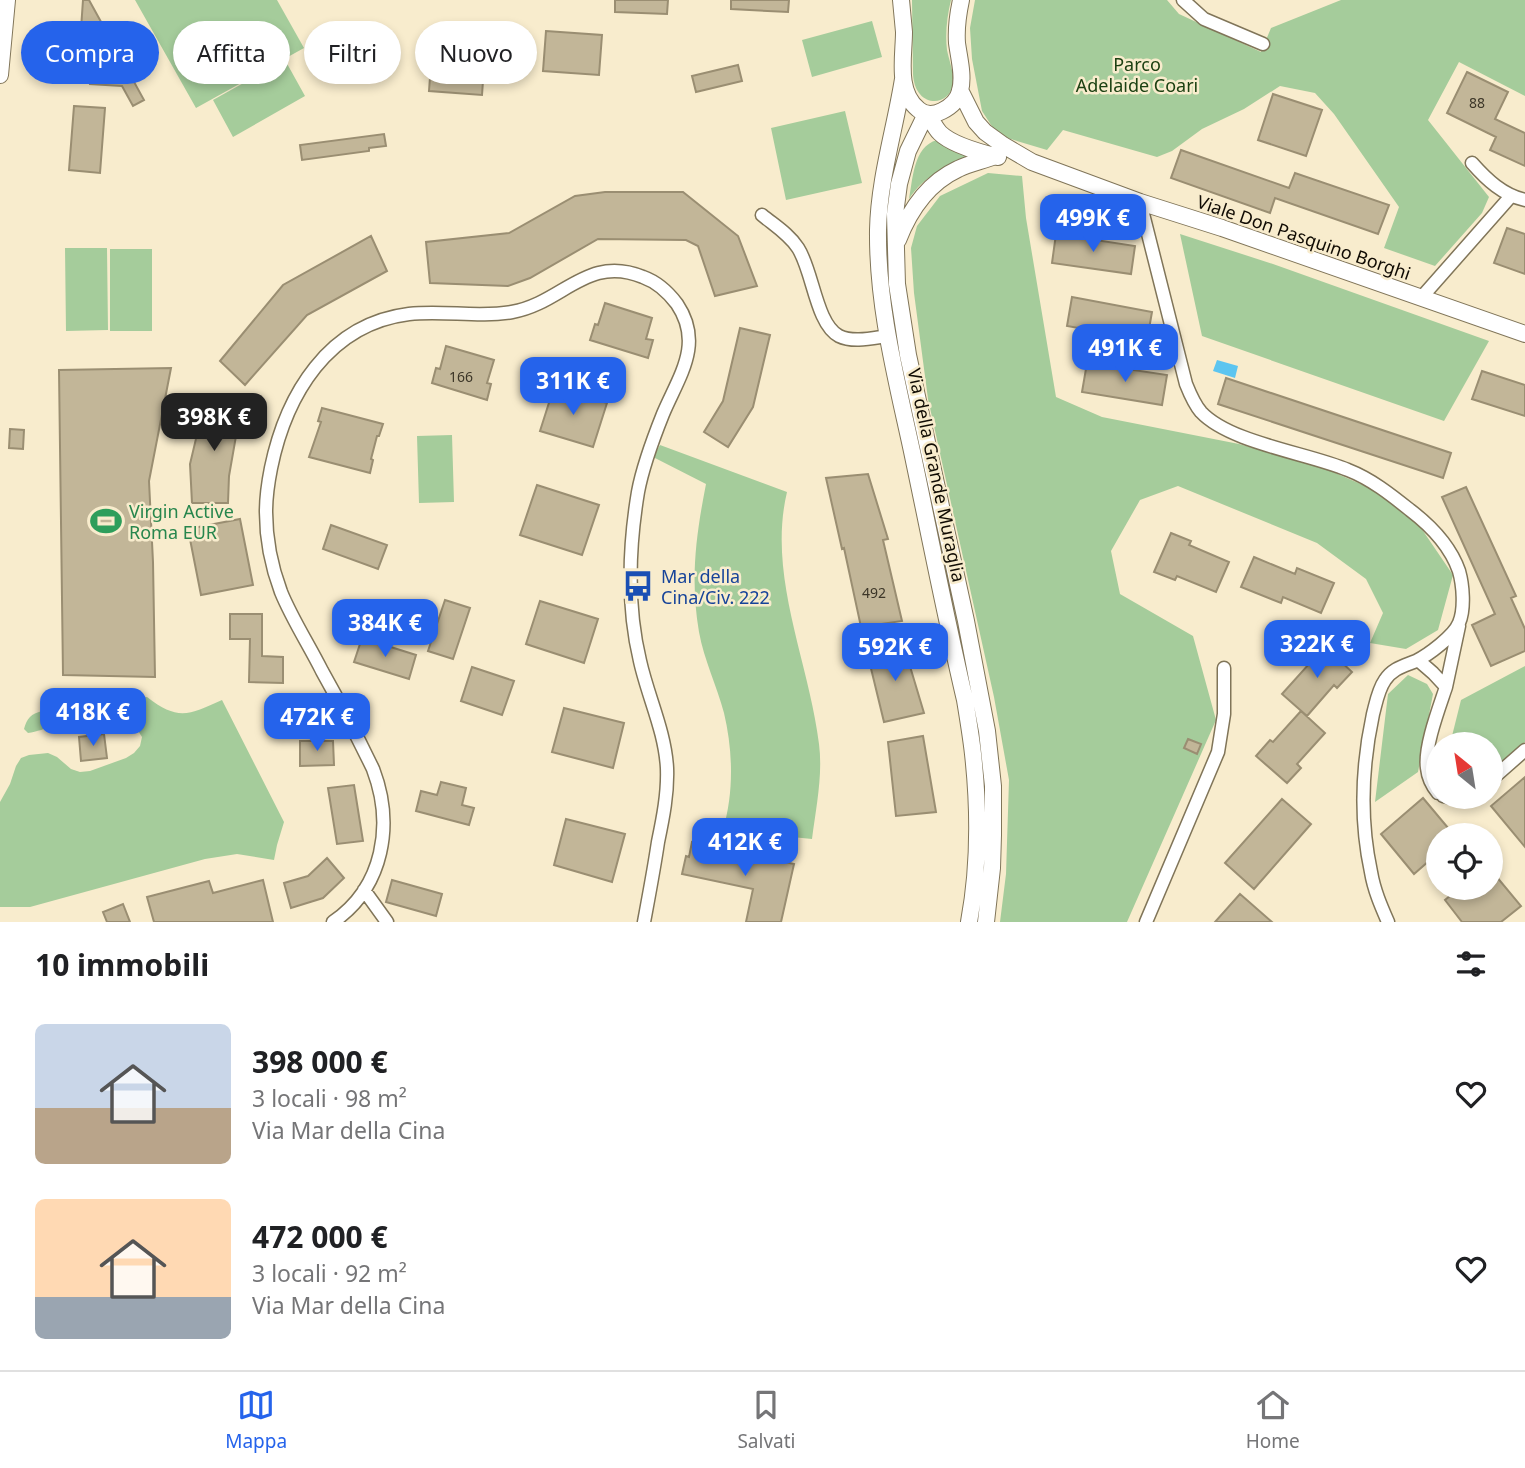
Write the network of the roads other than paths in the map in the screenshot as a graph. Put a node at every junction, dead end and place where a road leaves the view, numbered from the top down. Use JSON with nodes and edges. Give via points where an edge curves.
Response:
{"nodes":[{"id":1,"x":7,"y":0,"type":"edge"},
{"id":2,"x":901,"y":0,"type":"edge"},
{"id":3,"x":961,"y":0,"type":"edge"},
{"id":4,"x":1183,"y":0,"type":"edge"},
{"id":5,"x":1263,"y":44,"type":"dead end"},
{"id":6,"x":0,"y":75,"type":"edge"},
{"id":7,"x":903,"y":79,"type":"junction"},
{"id":8,"x":960,"y":90,"type":"junction"},
{"id":9,"x":927,"y":114,"type":"junction"},
{"id":10,"x":995,"y":156,"type":"junction"},
{"id":11,"x":1032,"y":162,"type":"junction"},
{"id":12,"x":1472,"y":163,"type":"dead end"},
{"id":13,"x":1511,"y":196,"type":"junction"},
{"id":14,"x":1525,"y":201,"type":"edge"},
{"id":15,"x":1140,"y":202,"type":"junction"},
{"id":16,"x":762,"y":215,"type":"dead end"},
{"id":17,"x":895,"y":248,"type":"junction"},
{"id":18,"x":1421,"y":298,"type":"junction"},
{"id":19,"x":1525,"y":334,"type":"edge"},
{"id":20,"x":888,"y":336,"type":"junction"},
{"id":21,"x":1460,"y":622,"type":"junction"},
{"id":22,"x":1418,"y":660,"type":"junction"},
{"id":23,"x":1224,"y":668,"type":"dead end"},
{"id":24,"x":1446,"y":687,"type":"junction"},
{"id":25,"x":1433,"y":732,"type":"edge"},
{"id":26,"x":1525,"y":750,"type":"edge"},
{"id":27,"x":1503,"y":768,"type":"edge"},
{"id":28,"x":364,"y":890,"type":"junction"},
{"id":29,"x":333,"y":922,"type":"edge"},
{"id":30,"x":387,"y":922,"type":"edge"},
{"id":31,"x":644,"y":922,"type":"edge"},
{"id":32,"x":969,"y":922,"type":"edge"},
{"id":33,"x":986,"y":922,"type":"edge"},
{"id":34,"x":1146,"y":922,"type":"edge"},
{"id":35,"x":1388,"y":922,"type":"edge"}],
"edges":[{"from":1,"to":6,"type":"street"},
{"from":2,"to":7,"type":"street","name":"Via della Grande Muraglia"},
{"from":3,"to":8,"type":"street","via":[[957,38]]},
{"from":4,"to":5,"type":"street","via":[[1204,19]]},
{"from":7,"to":9,"type":"street","name":"Viale Don Pasquino Borghi","via":[[911,101]]},
{"from":7,"to":20,"type":"street","name":"Via della Grande Muraglia","via":[[878,218],[879,276]]},
{"from":8,"to":9,"type":"street","via":[[950,105]]},
{"from":8,"to":11,"type":"street","name":"Viale Don Pasquino Borghi","via":[[981,128]]},
{"from":9,"to":10,"type":"street","name":"Viale Don Pasquino Borghi","via":[[944,136]]},
{"from":9,"to":17,"type":"street","name":"Via della Grande Muraglia","via":[[902,168]]},
{"from":10,"to":11,"type":"street","name":"Viale Don Pasquino Borghi"},
{"from":10,"to":17,"type":"street","via":[[961,167],[934,184],[910,214]]},
{"from":11,"to":15,"type":"street","name":"Viale Don Pasquino Borghi"},
{"from":12,"to":13,"type":"street"},
{"from":13,"to":14,"type":"street"},
{"from":13,"to":18,"type":"street"},
{"from":15,"to":18,"type":"street","name":"Viale Don Pasquino Borghi"},
{"from":15,"to":21,"type":"street","via":[[1186,384],[1201,411],[1244,437],[1357,474],[1415,514],[1432,528],[1456,565],[1462,589]]},
{"from":16,"to":20,"type":"street","via":[[799,250],[832,330],[847,338]]},
{"from":17,"to":33,"type":"street","name":"Via della Grande Muraglia","via":[[908,355],[987,731],[993,835]]},
{"from":18,"to":19,"type":"street","name":"Viale Don Pasquino Borghi"},
{"from":20,"to":32,"type":"street","name":"Via della Grande Muraglia","via":[[971,739],[976,841]]},
{"from":21,"to":22,"type":"street"},
{"from":21,"to":24,"type":"street"},
{"from":22,"to":24,"type":"street"},
{"from":22,"to":35,"type":"street","via":[[1397,668],[1384,680],[1368,745],[1367,847],[1374,885]]},
{"from":23,"to":34,"type":"street","via":[[1223,722],[1215,760]]},
{"from":24,"to":25,"type":"street"},
{"from":26,"to":27,"type":"street"},
{"from":28,"to":29,"type":"street"},
{"from":28,"to":30,"type":"street"},
{"from":28,"to":31,"type":"street","via":[[381,850],[380,788],[283,595],[267,530],[268,484],[287,414],[324,356],[371,325],[408,314],[516,311],[545,301],[593,274],[621,271],[646,278],[668,293],[685,319],[689,340],[685,366],[642,474],[634,527],[635,638],[667,766]]}]}
